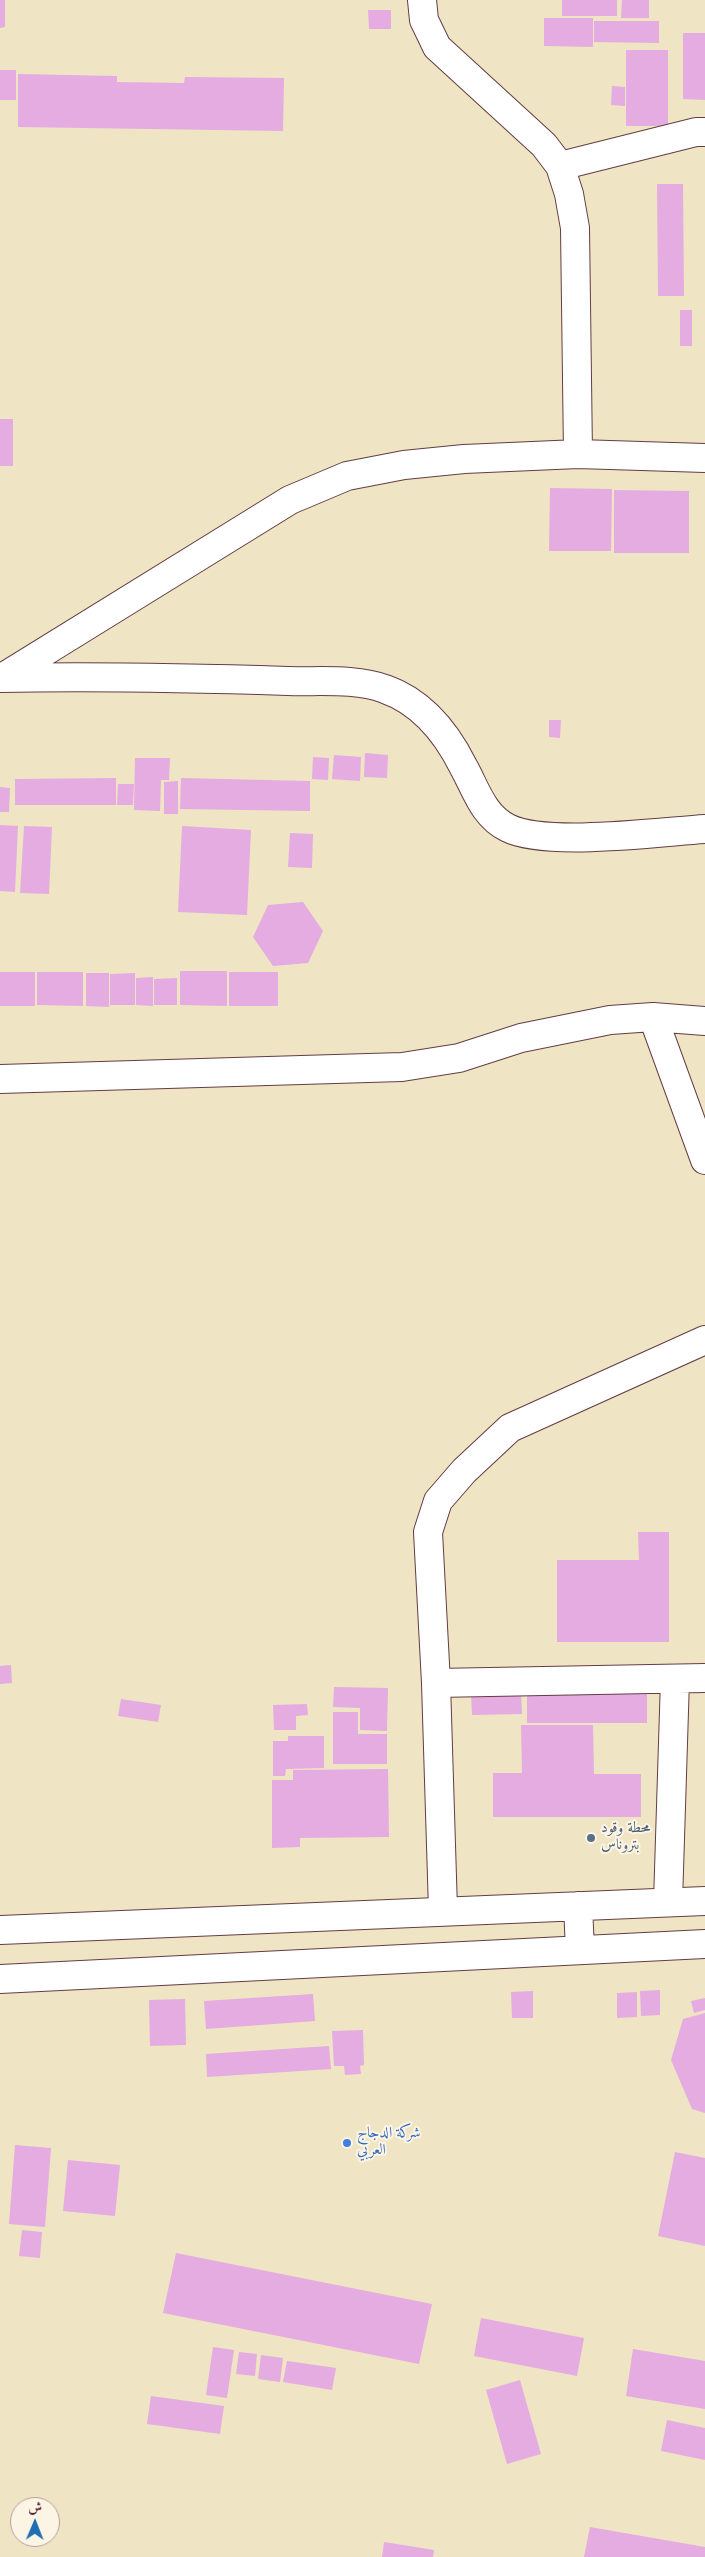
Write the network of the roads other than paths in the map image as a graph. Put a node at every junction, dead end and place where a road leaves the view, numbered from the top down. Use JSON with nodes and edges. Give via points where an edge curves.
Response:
{"nodes":[{"id":1,"x":422,"y":0,"type":"edge"},
{"id":2,"x":705,"y":132,"type":"edge"},
{"id":3,"x":560,"y":166,"type":"junction"},
{"id":4,"x":578,"y":454,"type":"junction"},
{"id":5,"x":705,"y":458,"type":"edge"},
{"id":6,"x":1,"y":678,"type":"edge"},
{"id":7,"x":705,"y":829,"type":"edge"},
{"id":8,"x":653,"y":1017,"type":"junction"},
{"id":9,"x":705,"y":1021,"type":"edge"},
{"id":10,"x":0,"y":1079,"type":"edge"},
{"id":11,"x":705,"y":1160,"type":"edge"},
{"id":12,"x":705,"y":1340,"type":"edge"},
{"id":13,"x":705,"y":1678,"type":"edge"},
{"id":14,"x":675,"y":1680,"type":"junction"},
{"id":15,"x":436,"y":1683,"type":"junction"},
{"id":16,"x":705,"y":1900,"type":"edge"},
{"id":17,"x":668,"y":1902,"type":"junction"},
{"id":18,"x":578,"y":1906,"type":"junction"},
{"id":19,"x":443,"y":1910,"type":"junction"},
{"id":20,"x":0,"y":1930,"type":"edge"},
{"id":21,"x":705,"y":1944,"type":"edge"},
{"id":22,"x":580,"y":1950,"type":"junction"},
{"id":23,"x":0,"y":1979,"type":"edge"}],
"edges":[{"from":1,"to":3,"type":"street","via":[[424,20],[436,47],[544,145]]},
{"from":2,"to":3,"type":"street"},
{"from":3,"to":4,"type":"street","via":[[575,228]]},
{"from":4,"to":5,"type":"street"},
{"from":4,"to":6,"type":"street","via":[[456,460],[404,465],[348,476],[290,500]]},
{"from":6,"to":7,"type":"street","via":[[369,684],[401,696],[428,715],[444,734],[480,802],[491,817],[508,828],[527,835],[555,838]]},
{"from":8,"to":9,"type":"street"},
{"from":8,"to":10,"type":"street","via":[[583,1025],[521,1038],[459,1058],[402,1067]]},
{"from":8,"to":11,"type":"street"},
{"from":12,"to":15,"type":"street","via":[[510,1428],[464,1471],[438,1501],[428,1532]]},
{"from":13,"to":14,"type":"street"},
{"from":14,"to":15,"type":"street"},
{"from":14,"to":17,"type":"street"},
{"from":15,"to":19,"type":"street"},
{"from":16,"to":17,"type":"street"},
{"from":17,"to":18,"type":"street"},
{"from":18,"to":19,"type":"street"},
{"from":18,"to":22,"type":"street"},
{"from":19,"to":20,"type":"street"},
{"from":21,"to":22,"type":"street"},
{"from":22,"to":23,"type":"street"}]}
